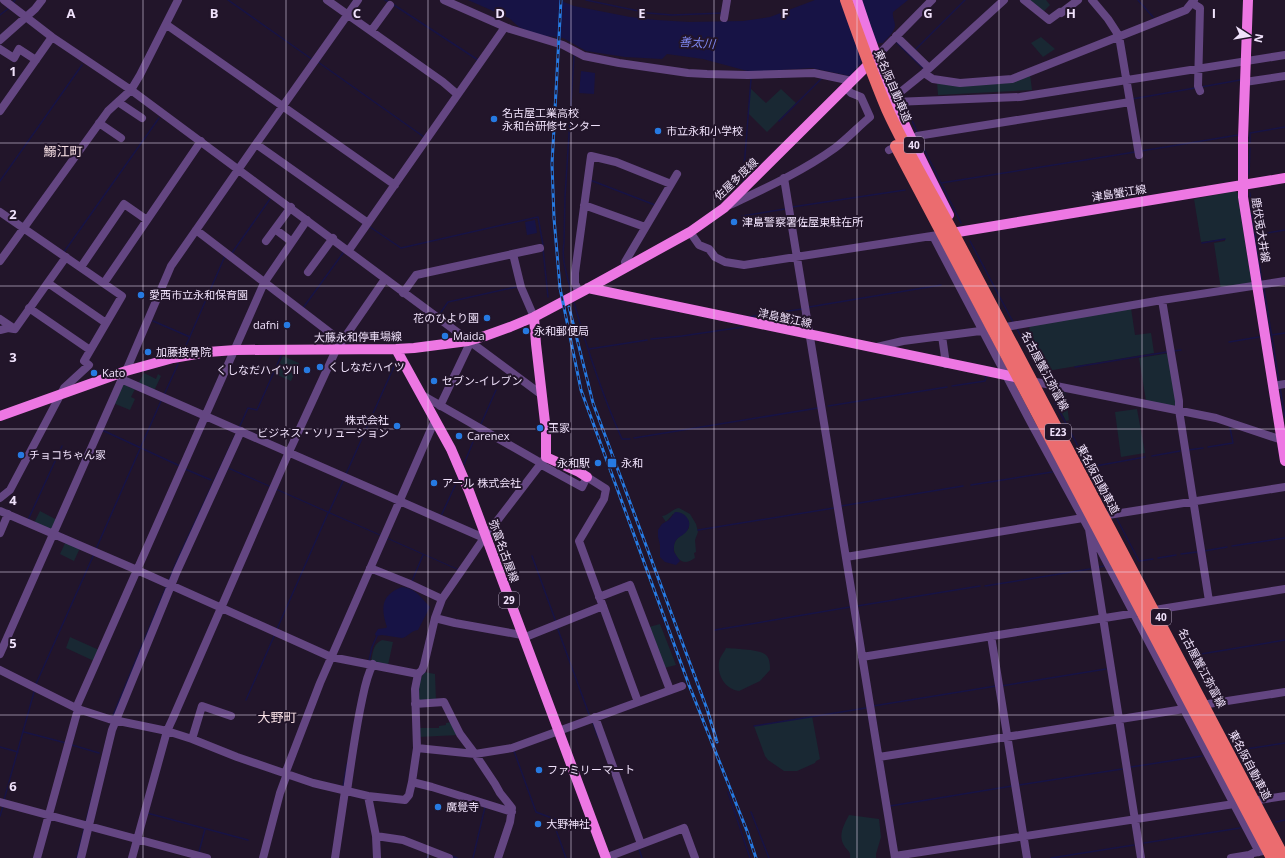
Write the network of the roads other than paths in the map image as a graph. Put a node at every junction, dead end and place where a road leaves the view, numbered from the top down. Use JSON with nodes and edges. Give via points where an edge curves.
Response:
{"nodes":[{"id":1,"x":4,"y":0,"type":"edge"},
{"id":2,"x":42,"y":0,"type":"edge"},
{"id":3,"x":178,"y":0,"type":"edge"},
{"id":4,"x":327,"y":0,"type":"edge"},
{"id":5,"x":358,"y":0,"type":"edge"},
{"id":6,"x":444,"y":0,"type":"edge"},
{"id":7,"x":727,"y":0,"type":"edge"},
{"id":8,"x":838,"y":0,"type":"edge"},
{"id":9,"x":846,"y":0,"type":"edge"},
{"id":10,"x":857,"y":0,"type":"edge"},
{"id":11,"x":932,"y":0,"type":"edge"},
{"id":12,"x":1004,"y":0,"type":"edge"},
{"id":13,"x":1024,"y":0,"type":"edge"},
{"id":14,"x":1078,"y":0,"type":"edge"},
{"id":15,"x":1092,"y":0,"type":"edge"},
{"id":16,"x":1248,"y":0,"type":"edge"},
{"id":17,"x":1193,"y":1,"type":"edge"},
{"id":18,"x":390,"y":5,"type":"dead end"},
{"id":19,"x":348,"y":15,"type":"junction"},
{"id":20,"x":26,"y":18,"type":"junction"},
{"id":21,"x":724,"y":18,"type":"dead end"},
{"id":22,"x":167,"y":25,"type":"junction"},
{"id":23,"x":505,"y":27,"type":"junction"},
{"id":24,"x":371,"y":31,"type":"junction"},
{"id":25,"x":1118,"y":35,"type":"junction"},
{"id":26,"x":896,"y":36,"type":"junction"},
{"id":27,"x":52,"y":37,"type":"junction"},
{"id":28,"x":0,"y":40,"type":"edge"},
{"id":29,"x":0,"y":49,"type":"edge"},
{"id":30,"x":875,"y":53,"type":"junction"},
{"id":31,"x":1285,"y":55,"type":"edge"},
{"id":32,"x":36,"y":60,"type":"junction"},
{"id":33,"x":1246,"y":61,"type":"junction"},
{"id":34,"x":1199,"y":69,"type":"junction"},
{"id":35,"x":926,"y":71,"type":"junction"},
{"id":36,"x":1285,"y":76,"type":"edge"},
{"id":37,"x":1126,"y":80,"type":"junction"},
{"id":38,"x":1245,"y":82,"type":"junction"},
{"id":39,"x":849,"y":84,"type":"junction"},
{"id":40,"x":1199,"y":88,"type":"dead end"},
{"id":41,"x":131,"y":90,"type":"junction"},
{"id":42,"x":457,"y":94,"type":"junction"},
{"id":43,"x":1130,"y":99,"type":"junction"},
{"id":44,"x":894,"y":100,"type":"junction"},
{"id":45,"x":118,"y":102,"type":"junction"},
{"id":46,"x":282,"y":106,"type":"junction"},
{"id":47,"x":0,"y":111,"type":"edge"},
{"id":48,"x":142,"y":118,"type":"dead end"},
{"id":49,"x":99,"y":123,"type":"junction"},
{"id":50,"x":121,"y":138,"type":"dead end"},
{"id":51,"x":911,"y":140,"type":"junction"},
{"id":52,"x":201,"y":141,"type":"junction"},
{"id":53,"x":256,"y":144,"type":"junction"},
{"id":54,"x":889,"y":150,"type":"dead end"},
{"id":55,"x":1138,"y":153,"type":"dead end"},
{"id":56,"x":239,"y":169,"type":"junction"},
{"id":57,"x":677,"y":174,"type":"dead end"},
{"id":58,"x":784,"y":178,"type":"junction"},
{"id":59,"x":1285,"y":178,"type":"edge"},
{"id":60,"x":671,"y":184,"type":"junction"},
{"id":61,"x":1243,"y":184,"type":"junction"},
{"id":62,"x":395,"y":185,"type":"junction"},
{"id":63,"x":584,"y":205,"type":"junction"},
{"id":64,"x":291,"y":207,"type":"junction"},
{"id":65,"x":724,"y":208,"type":"junction"},
{"id":66,"x":0,"y":212,"type":"edge"},
{"id":67,"x":147,"y":220,"type":"junction"},
{"id":68,"x":307,"y":220,"type":"junction"},
{"id":69,"x":368,"y":223,"type":"junction"},
{"id":70,"x":645,"y":227,"type":"junction"},
{"id":71,"x":23,"y":228,"type":"junction"},
{"id":72,"x":274,"y":229,"type":"junction"},
{"id":73,"x":196,"y":230,"type":"junction"},
{"id":74,"x":690,"y":232,"type":"junction"},
{"id":75,"x":958,"y":232,"type":"junction"},
{"id":76,"x":933,"y":236,"type":"junction"},
{"id":77,"x":332,"y":238,"type":"junction"},
{"id":78,"x":266,"y":241,"type":"dead end"},
{"id":79,"x":292,"y":242,"type":"junction"},
{"id":80,"x":540,"y":248,"type":"dead end"},
{"id":81,"x":349,"y":250,"type":"junction"},
{"id":82,"x":513,"y":254,"type":"junction"},
{"id":83,"x":66,"y":257,"type":"junction"},
{"id":84,"x":799,"y":257,"type":"junction"},
{"id":85,"x":0,"y":262,"type":"edge"},
{"id":86,"x":81,"y":267,"type":"junction"},
{"id":87,"x":627,"y":267,"type":"junction"},
{"id":88,"x":308,"y":272,"type":"dead end"},
{"id":89,"x":384,"y":279,"type":"junction"},
{"id":90,"x":1285,"y":281,"type":"edge"},
{"id":91,"x":48,"y":283,"type":"junction"},
{"id":92,"x":104,"y":283,"type":"junction"},
{"id":93,"x":264,"y":283,"type":"junction"},
{"id":94,"x":1257,"y":285,"type":"junction"},
{"id":95,"x":588,"y":288,"type":"junction"},
{"id":96,"x":403,"y":293,"type":"junction"},
{"id":97,"x":579,"y":293,"type":"junction"},
{"id":98,"x":1162,"y":300,"type":"junction"},
{"id":99,"x":29,"y":308,"type":"junction"},
{"id":100,"x":534,"y":317,"type":"junction"},
{"id":101,"x":0,"y":319,"type":"edge"},
{"id":102,"x":106,"y":323,"type":"junction"},
{"id":103,"x":1007,"y":326,"type":"junction"},
{"id":104,"x":15,"y":329,"type":"junction"},
{"id":105,"x":0,"y":330,"type":"edge"},
{"id":106,"x":984,"y":330,"type":"junction"},
{"id":107,"x":810,"y":335,"type":"junction"},
{"id":108,"x":942,"y":336,"type":"junction"},
{"id":109,"x":469,"y":342,"type":"junction"},
{"id":110,"x":339,"y":345,"type":"junction"},
{"id":111,"x":872,"y":348,"type":"junction"},
{"id":112,"x":396,"y":349,"type":"junction"},
{"id":113,"x":90,"y":350,"type":"junction"},
{"id":114,"x":235,"y":350,"type":"junction"},
{"id":115,"x":946,"y":364,"type":"junction"},
{"id":116,"x":124,"y":374,"type":"junction"},
{"id":117,"x":1008,"y":376,"type":"junction"},
{"id":118,"x":1036,"y":382,"type":"junction"},
{"id":119,"x":1285,"y":384,"type":"edge"},
{"id":120,"x":1273,"y":386,"type":"junction"},
{"id":121,"x":61,"y":395,"type":"junction"},
{"id":122,"x":422,"y":395,"type":"junction"},
{"id":123,"x":542,"y":395,"type":"junction"},
{"id":124,"x":440,"y":406,"type":"junction"},
{"id":125,"x":1179,"y":410,"type":"junction"},
{"id":126,"x":205,"y":415,"type":"junction"},
{"id":127,"x":0,"y":416,"type":"edge"},
{"id":128,"x":436,"y":420,"type":"junction"},
{"id":129,"x":239,"y":430,"type":"junction"},
{"id":130,"x":1283,"y":440,"type":"edge"},
{"id":131,"x":289,"y":452,"type":"junction"},
{"id":132,"x":1285,"y":461,"type":"edge"},
{"id":133,"x":542,"y":462,"type":"junction"},
{"id":134,"x":587,"y":477,"type":"joint"},
{"id":135,"x":1285,"y":487,"type":"edge"},
{"id":136,"x":0,"y":498,"type":"edge"},
{"id":137,"x":400,"y":501,"type":"junction"},
{"id":138,"x":1192,"y":502,"type":"junction"},
{"id":139,"x":0,"y":511,"type":"edge"},
{"id":140,"x":8,"y":514,"type":"junction"},
{"id":141,"x":1108,"y":515,"type":"junction"},
{"id":142,"x":1083,"y":518,"type":"junction"},
{"id":143,"x":1090,"y":529,"type":"junction"},
{"id":144,"x":0,"y":533,"type":"edge"},
{"id":145,"x":53,"y":534,"type":"junction"},
{"id":146,"x":485,"y":537,"type":"junction"},
{"id":147,"x":846,"y":557,"type":"junction"},
{"id":148,"x":370,"y":568,"type":"junction"},
{"id":149,"x":137,"y":570,"type":"junction"},
{"id":150,"x":169,"y":585,"type":"junction"},
{"id":151,"x":1285,"y":589,"type":"edge"},
{"id":152,"x":599,"y":597,"type":"junction"},
{"id":153,"x":442,"y":598,"type":"junction"},
{"id":154,"x":1209,"y":601,"type":"junction"},
{"id":155,"x":603,"y":606,"type":"junction"},
{"id":156,"x":222,"y":608,"type":"junction"},
{"id":157,"x":1156,"y":609,"type":"junction"},
{"id":158,"x":1133,"y":613,"type":"junction"},
{"id":159,"x":435,"y":618,"type":"junction"},
{"id":160,"x":1103,"y":618,"type":"junction"},
{"id":161,"x":522,"y":636,"type":"junction"},
{"id":162,"x":991,"y":636,"type":"junction"},
{"id":163,"x":0,"y":654,"type":"edge"},
{"id":164,"x":331,"y":657,"type":"junction"},
{"id":165,"x":862,"y":657,"type":"junction"},
{"id":166,"x":373,"y":664,"type":"junction"},
{"id":167,"x":0,"y":670,"type":"edge"},
{"id":168,"x":418,"y":674,"type":"junction"},
{"id":169,"x":682,"y":686,"type":"dead end"},
{"id":170,"x":670,"y":690,"type":"junction"},
{"id":171,"x":1285,"y":692,"type":"edge"},
{"id":172,"x":638,"y":702,"type":"junction"},
{"id":173,"x":415,"y":704,"type":"junction"},
{"id":174,"x":1209,"y":707,"type":"junction"},
{"id":175,"x":77,"y":708,"type":"junction"},
{"id":176,"x":1185,"y":710,"type":"junction"},
{"id":177,"x":231,"y":716,"type":"dead end"},
{"id":178,"x":594,"y":717,"type":"junction"},
{"id":179,"x":1119,"y":718,"type":"junction"},
{"id":180,"x":114,"y":720,"type":"junction"},
{"id":181,"x":167,"y":731,"type":"junction"},
{"id":182,"x":558,"y":731,"type":"junction"},
{"id":183,"x":1007,"y":736,"type":"junction"},
{"id":184,"x":192,"y":739,"type":"junction"},
{"id":185,"x":416,"y":748,"type":"junction"},
{"id":186,"x":475,"y":754,"type":"junction"},
{"id":187,"x":879,"y":757,"type":"junction"},
{"id":188,"x":286,"y":774,"type":"junction"},
{"id":189,"x":412,"y":782,"type":"junction"},
{"id":190,"x":346,"y":791,"type":"junction"},
{"id":191,"x":368,"y":796,"type":"junction"},
{"id":192,"x":1285,"y":796,"type":"edge"},
{"id":193,"x":1258,"y":800,"type":"junction"},
{"id":194,"x":0,"y":802,"type":"edge"},
{"id":195,"x":1234,"y":804,"type":"junction"},
{"id":196,"x":512,"y":812,"type":"junction"},
{"id":197,"x":49,"y":815,"type":"junction"},
{"id":198,"x":1135,"y":819,"type":"junction"},
{"id":199,"x":87,"y":825,"type":"junction"},
{"id":200,"x":376,"y":836,"type":"junction"},
{"id":201,"x":1023,"y":837,"type":"junction"},
{"id":202,"x":137,"y":839,"type":"junction"},
{"id":203,"x":641,"y":844,"type":"junction"},
{"id":204,"x":1284,"y":851,"type":"edge"},
{"id":205,"x":1259,"y":852,"type":"junction"},
{"id":206,"x":895,"y":857,"type":"edge"},
{"id":207,"x":1249,"y":857,"type":"edge"},
{"id":208,"x":37,"y":858,"type":"edge"},
{"id":209,"x":81,"y":858,"type":"edge"},
{"id":210,"x":132,"y":858,"type":"edge"},
{"id":211,"x":207,"y":858,"type":"edge"},
{"id":212,"x":263,"y":858,"type":"edge"},
{"id":213,"x":335,"y":858,"type":"edge"},
{"id":214,"x":377,"y":858,"type":"edge"},
{"id":215,"x":449,"y":858,"type":"edge"},
{"id":216,"x":498,"y":858,"type":"edge"},
{"id":217,"x":605,"y":858,"type":"edge"},
{"id":218,"x":695,"y":858,"type":"edge"},
{"id":219,"x":1027,"y":858,"type":"edge"},
{"id":220,"x":1141,"y":858,"type":"edge"},
{"id":221,"x":1231,"y":858,"type":"edge"},
{"id":222,"x":1272,"y":858,"type":"edge"}],
"edges":[{"from":1,"to":20,"type":"street"},
{"from":2,"to":20,"type":"street"},
{"from":3,"to":22,"type":"street"},
{"from":4,"to":19,"type":"street"},
{"from":5,"to":19,"type":"street"},
{"from":6,"to":23,"type":"street"},
{"from":7,"to":21,"type":"street"},
{"from":8,"to":222,"type":"highway","name":"東名阪自動車道","number":"E23","via":[[865,76],[899,152]]},
{"from":9,"to":204,"type":"highway","name":"東名阪自動車道","number":"E23","via":[[872,73],[906,147]]},
{"from":10,"to":30,"type":"main road","name":"名古屋蟹江弥富線","number":"40"},
{"from":11,"to":26,"type":"street"},
{"from":12,"to":35,"type":"street"},
{"from":13,"to":14,"type":"street","via":[[1049,20]]},
{"from":15,"to":25,"type":"street","via":[[1108,18]]},
{"from":16,"to":33,"type":"main road","name":"鹿伏兎大井線"},
{"from":17,"to":25,"type":"street","via":[[1186,10]]},
{"from":17,"to":34,"type":"street","via":[[1200,8]]},
{"from":18,"to":24,"type":"street"},
{"from":19,"to":24,"type":"street"},
{"from":19,"to":46,"type":"street"},
{"from":20,"to":27,"type":"street"},
{"from":20,"to":28,"type":"street"},
{"from":22,"to":41,"type":"street"},
{"from":22,"to":46,"type":"street"},
{"from":23,"to":39,"type":"street","via":[[562,45],[584,56],[619,63],[688,73],[748,76],[814,72]]},
{"from":23,"to":42,"type":"street"},
{"from":24,"to":42,"type":"street"},
{"from":25,"to":35,"type":"street","via":[[1012,79],[960,83],[933,79]]},
{"from":25,"to":37,"type":"street"},
{"from":26,"to":30,"type":"street"},
{"from":26,"to":35,"type":"street"},
{"from":27,"to":32,"type":"street"},
{"from":27,"to":41,"type":"street"},
{"from":29,"to":32,"type":"street","via":[[14,58],[19,49]]},
{"from":30,"to":39,"type":"main road","name":"佐屋多度線"},
{"from":30,"to":44,"type":"main road","name":"名古屋蟹江弥富線","number":"40"},
{"from":31,"to":33,"type":"street"},
{"from":32,"to":47,"type":"street"},
{"from":33,"to":34,"type":"street"},
{"from":33,"to":38,"type":"main road","name":"鹿伏兎大井線"},
{"from":34,"to":37,"type":"street"},
{"from":34,"to":40,"type":"street"},
{"from":35,"to":44,"type":"street"},
{"from":36,"to":38,"type":"street"},
{"from":37,"to":43,"type":"street"},
{"from":37,"to":44,"type":"street","via":[[1020,97]]},
{"from":38,"to":61,"type":"main road","name":"鹿伏兎大井線"},
{"from":39,"to":58,"type":"street","via":[[851,93],[861,97],[870,117],[836,147]]},
{"from":39,"to":65,"type":"main road","name":"佐屋多度線"},
{"from":41,"to":45,"type":"street"},
{"from":41,"to":52,"type":"street"},
{"from":42,"to":62,"type":"street"},
{"from":43,"to":51,"type":"street","via":[[917,136]]},
{"from":43,"to":55,"type":"street"},
{"from":44,"to":51,"type":"main road","name":"名古屋蟹江弥富線","number":"40"},
{"from":45,"to":48,"type":"street"},
{"from":45,"to":49,"type":"street"},
{"from":46,"to":53,"type":"street"},
{"from":46,"to":62,"type":"street"},
{"from":49,"to":50,"type":"street"},
{"from":49,"to":71,"type":"street"},
{"from":51,"to":54,"type":"street"},
{"from":51,"to":75,"type":"main road","name":"名古屋蟹江弥富線","number":"40"},
{"from":52,"to":56,"type":"street"},
{"from":52,"to":67,"type":"street"},
{"from":53,"to":56,"type":"street"},
{"from":53,"to":69,"type":"street"},
{"from":56,"to":64,"type":"street"},
{"from":56,"to":73,"type":"street"},
{"from":57,"to":60,"type":"street"},
{"from":58,"to":65,"type":"street"},
{"from":58,"to":84,"type":"street"},
{"from":59,"to":61,"type":"main road","name":"津島蟹江線"},
{"from":60,"to":63,"type":"street","via":[[616,162],[591,156]]},
{"from":60,"to":70,"type":"street"},
{"from":61,"to":75,"type":"main road","name":"津島蟹江線"},
{"from":61,"to":94,"type":"main road","name":"鹿伏兎大井線"},
{"from":62,"to":69,"type":"street"},
{"from":63,"to":70,"type":"street"},
{"from":63,"to":97,"type":"street","via":[[574,273]]},
{"from":64,"to":68,"type":"street"},
{"from":64,"to":72,"type":"street"},
{"from":65,"to":74,"type":"main road","name":"佐屋多度線"},
{"from":66,"to":71,"type":"street"},
{"from":67,"to":86,"type":"street","via":[[124,204]]},
{"from":67,"to":92,"type":"street"},
{"from":68,"to":77,"type":"street"},
{"from":68,"to":79,"type":"street"},
{"from":69,"to":81,"type":"street"},
{"from":70,"to":87,"type":"street","via":[[625,262]]},
{"from":71,"to":83,"type":"street"},
{"from":71,"to":85,"type":"street"},
{"from":72,"to":78,"type":"street"},
{"from":72,"to":79,"type":"street"},
{"from":73,"to":93,"type":"street"},
{"from":73,"to":116,"type":"street","via":[[171,266]]},
{"from":74,"to":84,"type":"street","via":[[699,245],[709,249],[715,257],[725,262],[744,265]]},
{"from":74,"to":87,"type":"main road","name":"佐屋多度線"},
{"from":75,"to":76,"type":"street"},
{"from":75,"to":103,"type":"main road","name":"名古屋蟹江弥富線","number":"40"},
{"from":76,"to":84,"type":"street"},
{"from":76,"to":106,"type":"street"},
{"from":77,"to":81,"type":"street"},
{"from":77,"to":88,"type":"street"},
{"from":79,"to":93,"type":"street"},
{"from":80,"to":82,"type":"street"},
{"from":81,"to":89,"type":"street"},
{"from":82,"to":96,"type":"street","via":[[416,275]]},
{"from":82,"to":100,"type":"street","via":[[520,287]]},
{"from":83,"to":86,"type":"street"},
{"from":83,"to":91,"type":"street"},
{"from":84,"to":107,"type":"street"},
{"from":86,"to":92,"type":"street"},
{"from":87,"to":95,"type":"main road","name":"佐屋多度線"},
{"from":89,"to":96,"type":"street"},
{"from":89,"to":110,"type":"street"},
{"from":90,"to":94,"type":"street"},
{"from":91,"to":99,"type":"street"},
{"from":91,"to":102,"type":"street"},
{"from":92,"to":102,"type":"street","via":[[122,296]]},
{"from":93,"to":110,"type":"street"},
{"from":93,"to":114,"type":"street"},
{"from":94,"to":98,"type":"street"},
{"from":94,"to":120,"type":"main road","name":"鹿伏兎大井線"},
{"from":95,"to":97,"type":"main road"},
{"from":95,"to":107,"type":"main road","name":"津島蟹江線"},
{"from":96,"to":109,"type":"street"},
{"from":97,"to":100,"type":"main road"},
{"from":98,"to":103,"type":"street"},
{"from":98,"to":125,"type":"street"},
{"from":99,"to":104,"type":"street"},
{"from":99,"to":113,"type":"street"},
{"from":100,"to":109,"type":"main road","name":"大藤永和停車場線"},
{"from":100,"to":123,"type":"main road"},
{"from":101,"to":104,"type":"street"},
{"from":102,"to":113,"type":"street"},
{"from":103,"to":106,"type":"street"},
{"from":103,"to":118,"type":"main road","name":"名古屋蟹江弥富線","number":"40"},
{"from":104,"to":105,"type":"street"},
{"from":106,"to":108,"type":"street"},
{"from":106,"to":117,"type":"street"},
{"from":107,"to":111,"type":"main road","name":"津島蟹江線"},
{"from":107,"to":147,"type":"street"},
{"from":108,"to":111,"type":"street"},
{"from":108,"to":115,"type":"street"},
{"from":109,"to":112,"type":"main road","name":"大藤永和停車場線"},
{"from":109,"to":123,"type":"street"},
{"from":109,"to":124,"type":"street"},
{"from":110,"to":112,"type":"main road","name":"大藤永和停車場線"},
{"from":110,"to":114,"type":"main road","name":"大藤永和停車場線"},
{"from":110,"to":131,"type":"street"},
{"from":111,"to":115,"type":"main road","name":"津島蟹江線"},
{"from":112,"to":122,"type":"main road","name":"弥富名古屋線","number":"29"},
{"from":113,"to":121,"type":"street","via":[[84,361],[89,365],[64,388]]},
{"from":114,"to":116,"type":"main road","name":"大藤永和停車場線","via":[[173,358]]},
{"from":114,"to":126,"type":"street"},
{"from":115,"to":117,"type":"main road","name":"津島蟹江線"},
{"from":116,"to":121,"type":"main road","name":"大藤永和停車場線"},
{"from":116,"to":126,"type":"street"},
{"from":116,"to":145,"type":"street"},
{"from":117,"to":118,"type":"main road","name":"津島蟹江線"},
{"from":117,"to":142,"type":"street"},
{"from":118,"to":125,"type":"street"},
{"from":118,"to":141,"type":"main road","name":"名古屋蟹江弥富線","number":"40"},
{"from":119,"to":120,"type":"street"},
{"from":120,"to":130,"type":"main road","name":"鹿伏兎大井線"},
{"from":121,"to":127,"type":"main road","name":"大藤永和停車場線"},
{"from":121,"to":136,"type":"street","via":[[10,490]]},
{"from":122,"to":124,"type":"street"},
{"from":122,"to":128,"type":"main road","name":"弥富名古屋線","number":"29"},
{"from":123,"to":133,"type":"main road","via":[[546,431]]},
{"from":124,"to":133,"type":"street"},
{"from":125,"to":130,"type":"street","via":[[1216,418]]},
{"from":125,"to":138,"type":"street"},
{"from":126,"to":129,"type":"street"},
{"from":126,"to":149,"type":"street"},
{"from":128,"to":137,"type":"street"},
{"from":128,"to":146,"type":"main road","name":"弥富名古屋線","number":"29","via":[[469,491]]},
{"from":129,"to":131,"type":"street"},
{"from":129,"to":150,"type":"street","via":[[225,466]]},
{"from":130,"to":132,"type":"main road","name":"鹿伏兎大井線"},
{"from":131,"to":137,"type":"street"},
{"from":131,"to":156,"type":"street"},
{"from":133,"to":134,"type":"main road","via":[[579,472]]},
{"from":133,"to":146,"type":"street"},
{"from":134,"to":152,"type":"street","via":[[606,489],[604,498],[579,540]]},
{"from":135,"to":138,"type":"street"},
{"from":137,"to":146,"type":"street"},
{"from":137,"to":148,"type":"street"},
{"from":138,"to":141,"type":"street"},
{"from":138,"to":154,"type":"street"},
{"from":139,"to":140,"type":"street"},
{"from":140,"to":144,"type":"street"},
{"from":140,"to":145,"type":"street"},
{"from":141,"to":157,"type":"main road","name":"名古屋蟹江弥富線","number":"40"},
{"from":142,"to":143,"type":"street"},
{"from":142,"to":147,"type":"street"},
{"from":143,"to":158,"type":"street"},
{"from":143,"to":160,"type":"street"},
{"from":145,"to":149,"type":"street"},
{"from":145,"to":163,"type":"street"},
{"from":146,"to":153,"type":"street"},
{"from":146,"to":161,"type":"main road","name":"弥富名古屋線","number":"29"},
{"from":147,"to":165,"type":"street"},
{"from":148,"to":153,"type":"street"},
{"from":148,"to":164,"type":"street"},
{"from":149,"to":150,"type":"street"},
{"from":149,"to":175,"type":"street"},
{"from":150,"to":156,"type":"street"},
{"from":150,"to":180,"type":"street"},
{"from":151,"to":154,"type":"street"},
{"from":152,"to":155,"type":"street"},
{"from":152,"to":170,"type":"street","via":[[630,585]]},
{"from":153,"to":159,"type":"street"},
{"from":154,"to":157,"type":"street"},
{"from":155,"to":161,"type":"street"},
{"from":155,"to":172,"type":"street"},
{"from":156,"to":164,"type":"street"},
{"from":156,"to":181,"type":"street"},
{"from":157,"to":158,"type":"street"},
{"from":157,"to":174,"type":"main road","name":"名古屋蟹江弥富線","number":"40"},
{"from":158,"to":160,"type":"street"},
{"from":158,"to":176,"type":"street"},
{"from":159,"to":161,"type":"street"},
{"from":159,"to":168,"type":"street","via":[[424,665]]},
{"from":160,"to":162,"type":"street"},
{"from":160,"to":179,"type":"street"},
{"from":161,"to":182,"type":"main road","name":"弥富名古屋線","number":"29"},
{"from":162,"to":165,"type":"street"},
{"from":162,"to":183,"type":"street"},
{"from":164,"to":166,"type":"street"},
{"from":164,"to":188,"type":"street"},
{"from":165,"to":187,"type":"street"},
{"from":166,"to":168,"type":"street"},
{"from":166,"to":190,"type":"street","via":[[364,690]]},
{"from":167,"to":175,"type":"street"},
{"from":168,"to":173,"type":"street"},
{"from":169,"to":170,"type":"street"},
{"from":170,"to":172,"type":"street"},
{"from":171,"to":174,"type":"street"},
{"from":172,"to":178,"type":"street"},
{"from":173,"to":185,"type":"street"},
{"from":173,"to":186,"type":"street","via":[[444,702],[460,734]]},
{"from":174,"to":176,"type":"street","via":[[1191,713]]},
{"from":174,"to":193,"type":"main road","name":"名古屋蟹江弥富線","number":"40"},
{"from":175,"to":180,"type":"street"},
{"from":175,"to":197,"type":"street"},
{"from":176,"to":179,"type":"street"},
{"from":176,"to":195,"type":"street"},
{"from":177,"to":184,"type":"street","via":[[202,706]]},
{"from":178,"to":182,"type":"street"},
{"from":178,"to":203,"type":"street"},
{"from":179,"to":183,"type":"street"},
{"from":179,"to":198,"type":"street"},
{"from":180,"to":181,"type":"street"},
{"from":180,"to":199,"type":"street"},
{"from":181,"to":184,"type":"street"},
{"from":181,"to":202,"type":"street"},
{"from":182,"to":186,"type":"street","via":[[512,748]]},
{"from":182,"to":217,"type":"main road","name":"弥富名古屋線","number":"29"},
{"from":183,"to":187,"type":"street"},
{"from":183,"to":201,"type":"street"},
{"from":184,"to":188,"type":"street"},
{"from":185,"to":186,"type":"street"},
{"from":185,"to":189,"type":"street"},
{"from":186,"to":196,"type":"street","via":[[512,808]]},
{"from":187,"to":206,"type":"street"},
{"from":188,"to":190,"type":"street"},
{"from":188,"to":212,"type":"street"},
{"from":189,"to":191,"type":"street","via":[[405,800]]},
{"from":189,"to":196,"type":"street"},
{"from":190,"to":191,"type":"street"},
{"from":190,"to":213,"type":"street"},
{"from":191,"to":200,"type":"street"},
{"from":192,"to":193,"type":"street"},
{"from":193,"to":195,"type":"street","via":[[1242,806]]},
{"from":193,"to":204,"type":"main road","name":"名古屋蟹江弥富線","number":"40"},
{"from":194,"to":197,"type":"street"},
{"from":195,"to":198,"type":"street"},
{"from":195,"to":205,"type":"street"},
{"from":196,"to":216,"type":"street"},
{"from":197,"to":199,"type":"street"},
{"from":197,"to":208,"type":"street"},
{"from":198,"to":201,"type":"street"},
{"from":198,"to":220,"type":"street"},
{"from":199,"to":202,"type":"street"},
{"from":199,"to":209,"type":"street"},
{"from":200,"to":214,"type":"street"},
{"from":200,"to":215,"type":"street","via":[[403,840]]},
{"from":201,"to":206,"type":"street"},
{"from":201,"to":219,"type":"street"},
{"from":202,"to":210,"type":"street"},
{"from":202,"to":211,"type":"street"},
{"from":203,"to":217,"type":"street"},
{"from":203,"to":218,"type":"street","via":[[684,828]]},
{"from":204,"to":205,"type":"street"},
{"from":205,"to":207,"type":"street","via":[[1253,852]]},
{"from":207,"to":221,"type":"street"}]}
